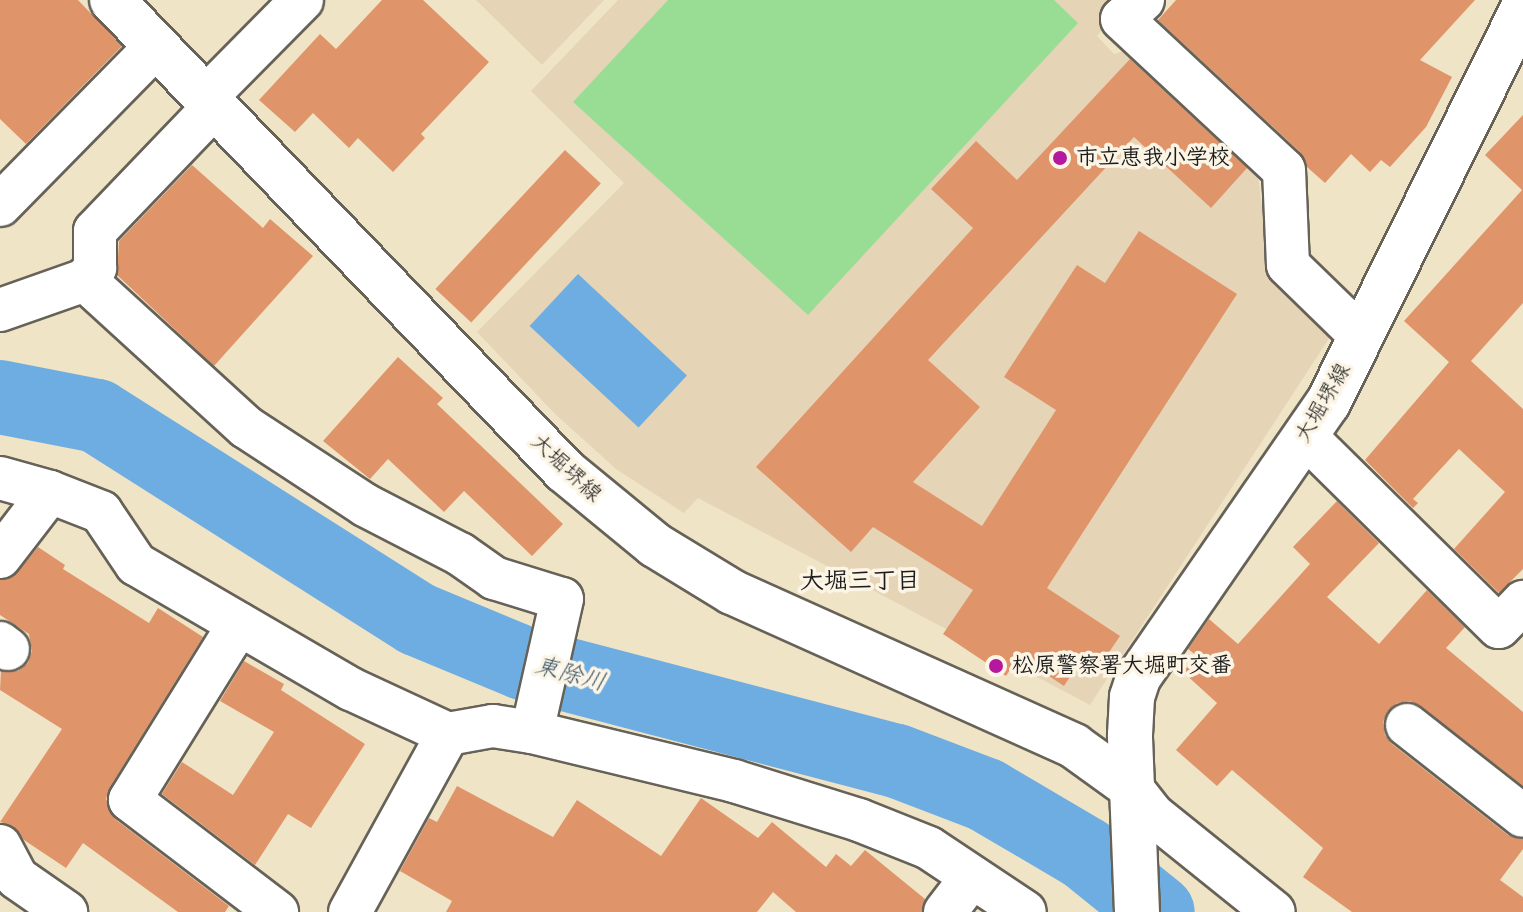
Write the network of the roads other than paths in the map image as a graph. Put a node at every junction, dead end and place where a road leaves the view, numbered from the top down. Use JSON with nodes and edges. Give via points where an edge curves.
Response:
{"nodes":[{"id":1,"x":112,"y":0,"type":"edge"},
{"id":2,"x":302,"y":0,"type":"edge"},
{"id":3,"x":1143,"y":0,"type":"edge"},
{"id":4,"x":1523,"y":9,"type":"edge"},
{"id":5,"x":156,"y":46,"type":"junction"},
{"id":6,"x":209,"y":102,"type":"junction"},
{"id":7,"x":0,"y":205,"type":"edge"},
{"id":8,"x":85,"y":280,"type":"junction"},
{"id":9,"x":0,"y":310,"type":"edge"},
{"id":10,"x":1361,"y":336,"type":"junction"},
{"id":11,"x":1305,"y":436,"type":"junction"},
{"id":12,"x":0,"y":478,"type":"edge"},
{"id":13,"x":50,"y":492,"type":"junction"},
{"id":14,"x":0,"y":557,"type":"edge"},
{"id":15,"x":1523,"y":602,"type":"edge"},
{"id":16,"x":239,"y":624,"type":"junction"},
{"id":17,"x":1407,"y":725,"type":"dead end"},
{"id":18,"x":532,"y":732,"type":"junction"},
{"id":19,"x":448,"y":734,"type":"junction"},
{"id":20,"x":1132,"y":802,"type":"junction"},
{"id":21,"x":1523,"y":816,"type":"edge"},
{"id":22,"x":6,"y":871,"type":"edge"},
{"id":23,"x":972,"y":877,"type":"junction"},
{"id":24,"x":66,"y":912,"type":"edge"},
{"id":25,"x":277,"y":912,"type":"edge"},
{"id":26,"x":350,"y":912,"type":"edge"},
{"id":27,"x":945,"y":912,"type":"edge"},
{"id":28,"x":1025,"y":912,"type":"edge"},
{"id":29,"x":1137,"y":912,"type":"edge"},
{"id":30,"x":1274,"y":912,"type":"edge"}],
"edges":[{"from":1,"to":5,"type":"main road","name":"大堀堺線"},
{"from":2,"to":6,"type":"street"},
{"from":3,"to":10,"type":"street","via":[[1122,19],[1284,170],[1288,265]]},
{"from":4,"to":10,"type":"main road","name":"大堀堺線"},
{"from":5,"to":6,"type":"main road","name":"大堀堺線"},
{"from":5,"to":7,"type":"street"},
{"from":6,"to":8,"type":"street","via":[[95,231],[95,268]]},
{"from":6,"to":20,"type":"main road","name":"大堀堺線","via":[[565,471],[655,545],[732,592],[1074,746]]},
{"from":8,"to":9,"type":"street"},
{"from":8,"to":18,"type":"street","via":[[246,427],[365,505],[460,554],[494,578],[562,599]]},
{"from":10,"to":11,"type":"main road","name":"大堀堺線"},
{"from":11,"to":15,"type":"street","via":[[1499,627]]},
{"from":11,"to":20,"type":"main road","name":"大堀堺線","via":[[1138,678],[1132,697]]},
{"from":12,"to":13,"type":"street"},
{"from":13,"to":14,"type":"street"},
{"from":13,"to":16,"type":"street","via":[[101,512],[136,564]]},
{"from":16,"to":19,"type":"street","via":[[351,689]]},
{"from":16,"to":25,"type":"street","via":[[130,800]]},
{"from":17,"to":21,"type":"street"},
{"from":18,"to":19,"type":"street","via":[[493,726]]},
{"from":18,"to":23,"type":"street","via":[[734,781],[859,820],[929,848]]},
{"from":19,"to":26,"type":"street"},
{"from":20,"to":29,"type":"main road","name":"大堀堺線"},
{"from":20,"to":30,"type":"street"},
{"from":22,"to":24,"type":"street"},
{"from":23,"to":27,"type":"street"},
{"from":23,"to":28,"type":"street"}]}
